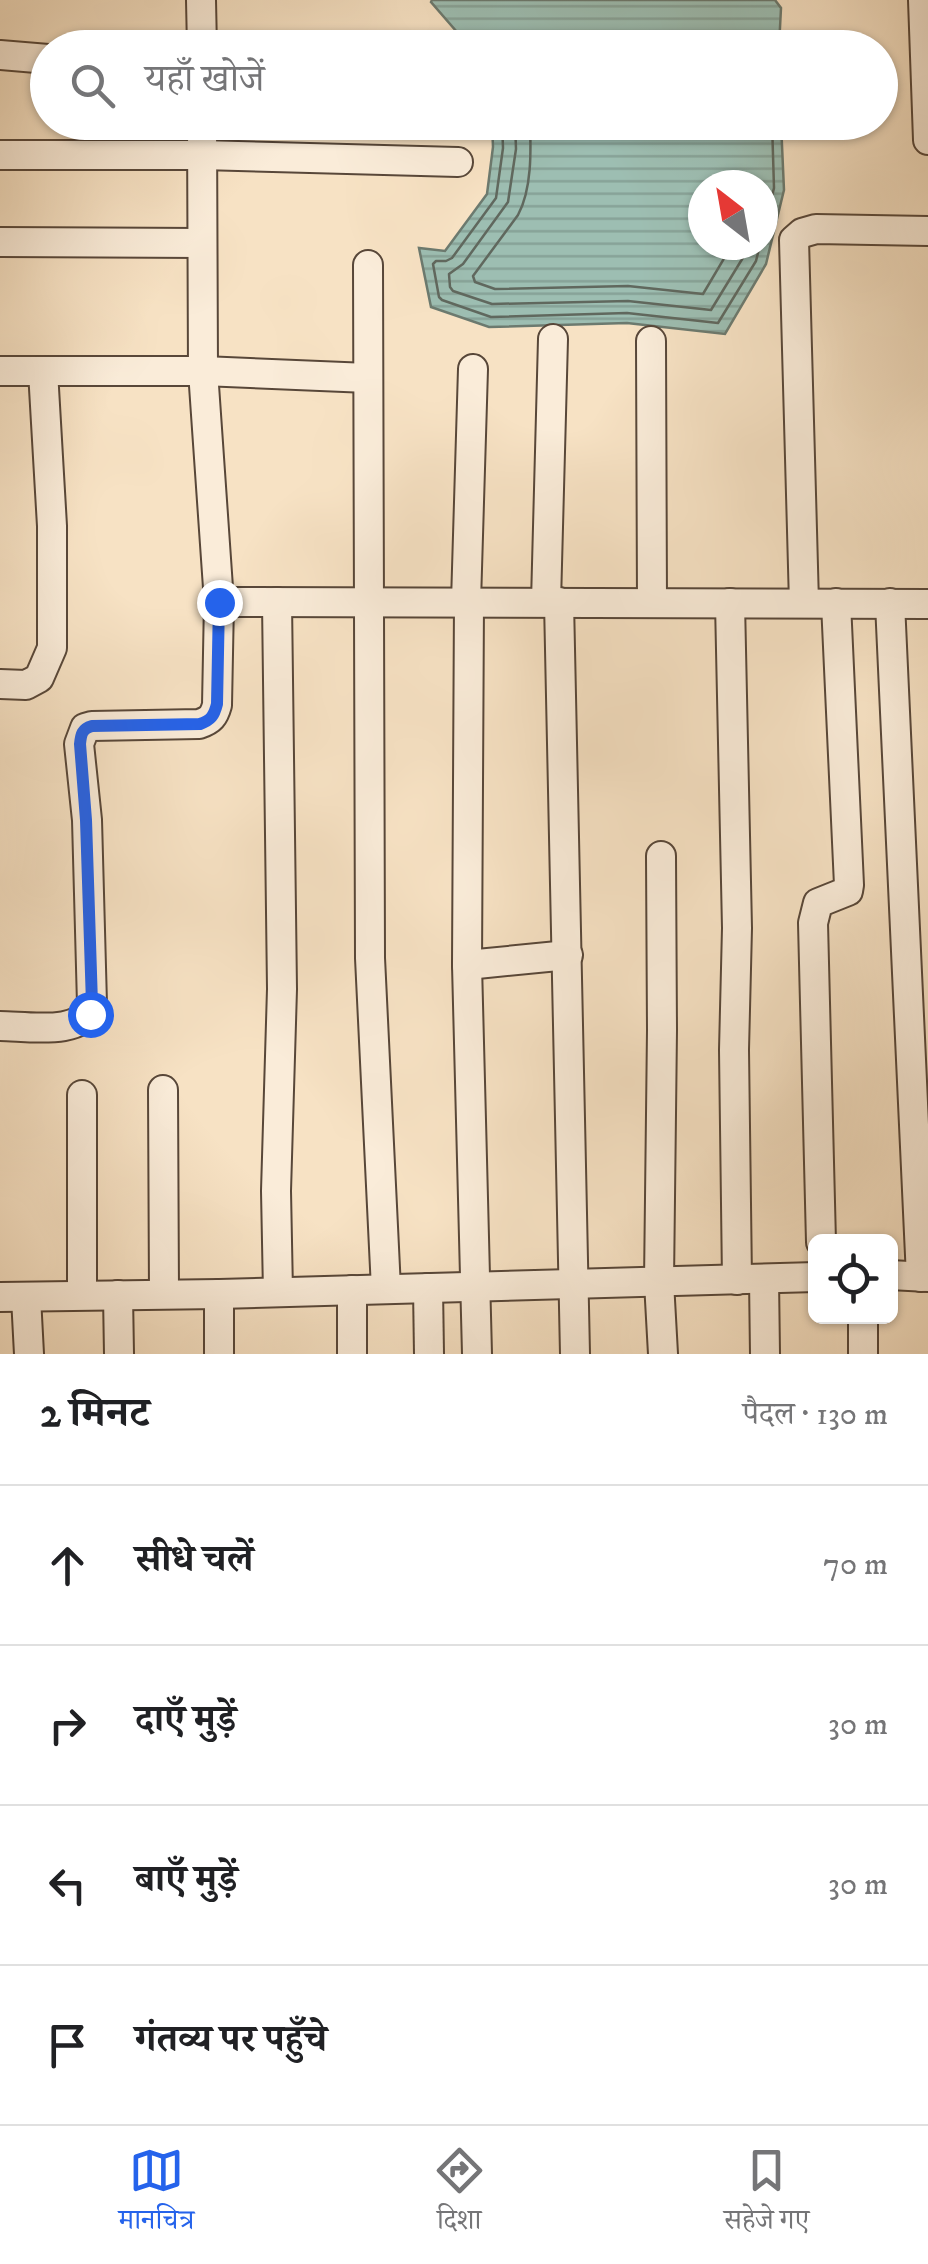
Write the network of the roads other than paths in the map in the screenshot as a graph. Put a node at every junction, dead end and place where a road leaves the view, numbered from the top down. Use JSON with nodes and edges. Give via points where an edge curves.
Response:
{"nodes":[{"id":1,"x":201,"y":0,"type":"edge"},
{"id":2,"x":923,"y":0,"type":"edge"},
{"id":3,"x":202,"y":30,"type":"edge"},
{"id":4,"x":0,"y":55,"type":"edge"},
{"id":5,"x":30,"y":58,"type":"edge"},
{"id":6,"x":202,"y":140,"type":"edge"},
{"id":7,"x":928,"y":140,"type":"edge"},
{"id":8,"x":0,"y":155,"type":"edge"},
{"id":9,"x":202,"y":155,"type":"junction"},
{"id":10,"x":458,"y":162,"type":"dead end"},
{"id":11,"x":928,"y":231,"type":"edge"},
{"id":12,"x":0,"y":242,"type":"edge"},
{"id":13,"x":202,"y":244,"type":"junction"},
{"id":14,"x":368,"y":265,"type":"dead end"},
{"id":15,"x":553,"y":339,"type":"dead end"},
{"id":16,"x":651,"y":341,"type":"dead end"},
{"id":17,"x":473,"y":369,"type":"dead end"},
{"id":18,"x":0,"y":371,"type":"edge"},
{"id":19,"x":44,"y":371,"type":"junction"},
{"id":20,"x":203,"y":371,"type":"junction"},
{"id":21,"x":368,"y":378,"type":"junction"},
{"id":22,"x":219,"y":602,"type":"junction"},
{"id":23,"x":277,"y":602,"type":"junction"},
{"id":24,"x":370,"y":602,"type":"junction"},
{"id":25,"x":468,"y":602,"type":"junction"},
{"id":26,"x":553,"y":602,"type":"junction"},
{"id":27,"x":652,"y":603,"type":"junction"},
{"id":28,"x":730,"y":603,"type":"junction"},
{"id":29,"x":836,"y":603,"type":"junction"},
{"id":30,"x":890,"y":603,"type":"junction"},
{"id":31,"x":804,"y":604,"type":"junction"},
{"id":32,"x":928,"y":604,"type":"edge"},
{"id":33,"x":0,"y":684,"type":"edge"},
{"id":34,"x":661,"y":856,"type":"dead end"},
{"id":35,"x":568,"y":955,"type":"junction"},
{"id":36,"x":467,"y":966,"type":"junction"},
{"id":37,"x":0,"y":1026,"type":"edge"},
{"id":38,"x":163,"y":1090,"type":"dead end"},
{"id":39,"x":82,"y":1095,"type":"dead end"},
{"id":40,"x":820,"y":1234,"type":"edge"},
{"id":41,"x":898,"y":1276,"type":"edge"},
{"id":42,"x":808,"y":1277,"type":"edge"},
{"id":43,"x":925,"y":1277,"type":"edge"},
{"id":44,"x":750,"y":1279,"type":"junction"},
{"id":45,"x":660,"y":1282,"type":"junction"},
{"id":46,"x":575,"y":1284,"type":"junction"},
{"id":47,"x":476,"y":1286,"type":"junction"},
{"id":48,"x":428,"y":1288,"type":"junction"},
{"id":49,"x":386,"y":1289,"type":"junction"},
{"id":50,"x":352,"y":1290,"type":"junction"},
{"id":51,"x":278,"y":1292,"type":"junction"},
{"id":52,"x":164,"y":1293,"type":"junction"},
{"id":53,"x":218,"y":1294,"type":"junction"},
{"id":54,"x":82,"y":1295,"type":"junction"},
{"id":55,"x":118,"y":1295,"type":"junction"},
{"id":56,"x":13,"y":1297,"type":"edge"},
{"id":57,"x":864,"y":1324,"type":"edge"},
{"id":58,"x":29,"y":1354,"type":"edge"},
{"id":59,"x":119,"y":1354,"type":"edge"},
{"id":60,"x":219,"y":1354,"type":"edge"},
{"id":61,"x":352,"y":1354,"type":"edge"},
{"id":62,"x":429,"y":1354,"type":"edge"},
{"id":63,"x":477,"y":1354,"type":"edge"},
{"id":64,"x":575,"y":1354,"type":"edge"},
{"id":65,"x":662,"y":1354,"type":"edge"},
{"id":66,"x":765,"y":1354,"type":"edge"},
{"id":67,"x":863,"y":1354,"type":"edge"}],
"edges":[{"from":1,"to":3,"type":"street"},
{"from":2,"to":7,"type":"street"},
{"from":4,"to":5,"type":"street"},
{"from":6,"to":9,"type":"street"},
{"from":8,"to":9,"type":"street"},
{"from":9,"to":10,"type":"street"},
{"from":9,"to":13,"type":"street"},
{"from":11,"to":31,"type":"street","via":[[816,229],[794,240]]},
{"from":12,"to":13,"type":"street"},
{"from":13,"to":20,"type":"street"},
{"from":14,"to":21,"type":"street"},
{"from":15,"to":26,"type":"street"},
{"from":16,"to":27,"type":"street"},
{"from":17,"to":25,"type":"street"},
{"from":18,"to":19,"type":"street"},
{"from":19,"to":20,"type":"street"},
{"from":19,"to":33,"type":"street","via":[[52,648],[38,678],[26,685]]},
{"from":20,"to":21,"type":"street"},
{"from":20,"to":22,"type":"street"},
{"from":21,"to":24,"type":"street"},
{"from":22,"to":23,"type":"street"},
{"from":22,"to":37,"type":"street","via":[[217,704],[209,721],[92,726],[81,734],[90,1014],[67,1027]]},
{"from":23,"to":24,"type":"street"},
{"from":23,"to":51,"type":"street"},
{"from":24,"to":25,"type":"street"},
{"from":24,"to":49,"type":"street","via":[[370,958]]},
{"from":25,"to":26,"type":"street"},
{"from":25,"to":36,"type":"street"},
{"from":26,"to":27,"type":"street"},
{"from":26,"to":35,"type":"street"},
{"from":27,"to":28,"type":"street"},
{"from":28,"to":31,"type":"street"},
{"from":28,"to":44,"type":"street","via":[[734,1050]]},
{"from":29,"to":30,"type":"street"},
{"from":29,"to":31,"type":"street"},
{"from":29,"to":40,"type":"street","via":[[849,886],[843,895],[818,903],[813,924]]},
{"from":30,"to":32,"type":"street"},
{"from":30,"to":43,"type":"street"},
{"from":34,"to":45,"type":"street"},
{"from":35,"to":36,"type":"street"},
{"from":35,"to":46,"type":"street"},
{"from":36,"to":47,"type":"street"},
{"from":38,"to":52,"type":"street"},
{"from":39,"to":54,"type":"street"},
{"from":41,"to":43,"type":"street"},
{"from":42,"to":44,"type":"street"},
{"from":44,"to":45,"type":"street"},
{"from":44,"to":66,"type":"street"},
{"from":45,"to":46,"type":"street"},
{"from":45,"to":65,"type":"street"},
{"from":46,"to":47,"type":"street"},
{"from":46,"to":64,"type":"street"},
{"from":47,"to":48,"type":"street"},
{"from":47,"to":63,"type":"street"},
{"from":48,"to":49,"type":"street"},
{"from":48,"to":62,"type":"street"},
{"from":49,"to":50,"type":"street"},
{"from":50,"to":51,"type":"street"},
{"from":50,"to":61,"type":"street"},
{"from":51,"to":53,"type":"street"},
{"from":52,"to":53,"type":"street"},
{"from":52,"to":55,"type":"street"},
{"from":53,"to":60,"type":"street"},
{"from":54,"to":55,"type":"street"},
{"from":54,"to":56,"type":"street"},
{"from":55,"to":59,"type":"street"},
{"from":56,"to":58,"type":"street"},
{"from":57,"to":67,"type":"street"}]}
